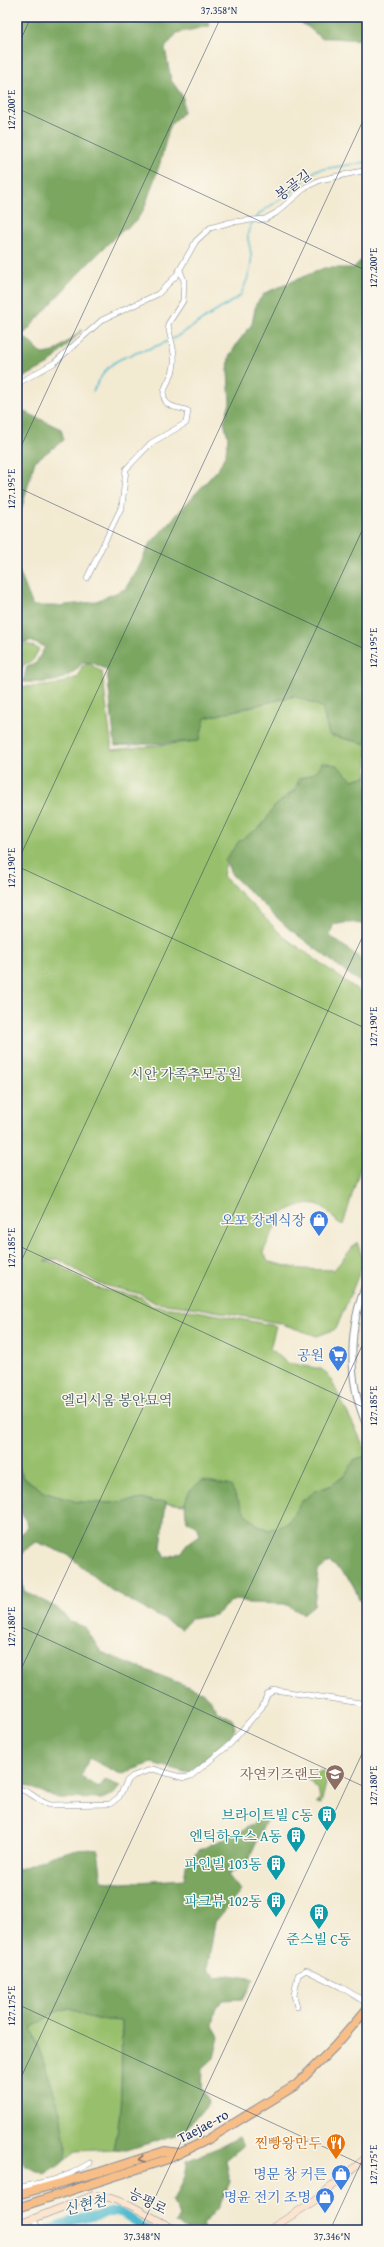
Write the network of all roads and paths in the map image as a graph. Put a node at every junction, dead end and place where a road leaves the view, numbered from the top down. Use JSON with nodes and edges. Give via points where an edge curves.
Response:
{"nodes":[{"id":1,"x":367,"y":170,"type":"edge"},
{"id":2,"x":180,"y":270,"type":"junction"},
{"id":3,"x":17,"y":384,"type":"edge"},
{"id":4,"x":86,"y":578,"type":"dead end"},
{"id":5,"x":367,"y":1282,"type":"edge"},
{"id":6,"x":367,"y":1426,"type":"edge"},
{"id":7,"x":367,"y":1704,"type":"edge"},
{"id":8,"x":17,"y":1789,"type":"edge"},
{"id":9,"x":367,"y":2003,"type":"edge"},
{"id":10,"x":296,"y":2007,"type":"dead end"},
{"id":11,"x":367,"y":2009,"type":"edge"},
{"id":12,"x":367,"y":2014,"type":"edge"},
{"id":13,"x":180,"y":2153,"type":"junction"},
{"id":14,"x":367,"y":2157,"type":"edge"},
{"id":15,"x":90,"y":2162,"type":"dead end"},
{"id":16,"x":17,"y":2188,"type":"edge"},
{"id":17,"x":17,"y":2195,"type":"edge"},
{"id":18,"x":17,"y":2208,"type":"edge"},
{"id":19,"x":17,"y":2213,"type":"edge"},
{"id":20,"x":33,"y":2218,"type":"junction"},
{"id":21,"x":17,"y":2225,"type":"edge"},
{"id":22,"x":39,"y":2230,"type":"edge"},
{"id":23,"x":176,"y":2230,"type":"edge"},
{"id":24,"x":269,"y":2230,"type":"edge"}],
"edges":[{"from":1,"to":2,"type":"street","name":"봉골길","via":[[320,180],[306,187],[276,214],[260,220],[224,224],[205,232],[196,241]]},
{"from":2,"to":3,"type":"street","via":[[158,294],[102,320],[54,363]]},
{"from":2,"to":4,"type":"street","via":[[184,281],[183,301],[168,324],[174,344],[174,365],[164,398],[171,406],[188,411],[186,423],[151,443],[126,469],[122,506]]},
{"from":5,"to":6,"type":"street","via":[[356,1322],[352,1363],[356,1395]]},
{"from":7,"to":8,"type":"street","via":[[275,1690],[267,1695],[262,1707],[230,1744],[191,1776],[184,1778],[153,1769],[133,1776],[127,1781],[119,1797],[110,1804],[51,1806],[43,1804],[22,1789]]},
{"from":9,"to":10,"type":"street","via":[[306,1970],[298,1975],[294,1995]]},
{"from":11,"to":13,"type":"highway","name":"Taejae-ro","via":[[296,2085],[208,2140]]},
{"from":12,"to":19,"type":"highway","name":"Taejae-ro","via":[[299,2088],[208,2144],[173,2161]]},
{"from":13,"to":17,"type":"highway","one_way":true,"via":[[165,2151]]},
{"from":13,"to":18,"type":"highway","name":"Taejae-ro"},
{"from":14,"to":24,"type":"main road","via":[[314,2201]]},
{"from":15,"to":16,"type":"street","via":[[66,2176]]},
{"from":20,"to":21,"type":"main road","name":"능평로"},
{"from":20,"to":22,"type":"street"},
{"from":20,"to":23,"type":"main road","name":"능평로","via":[[94,2195],[130,2205]]}]}
